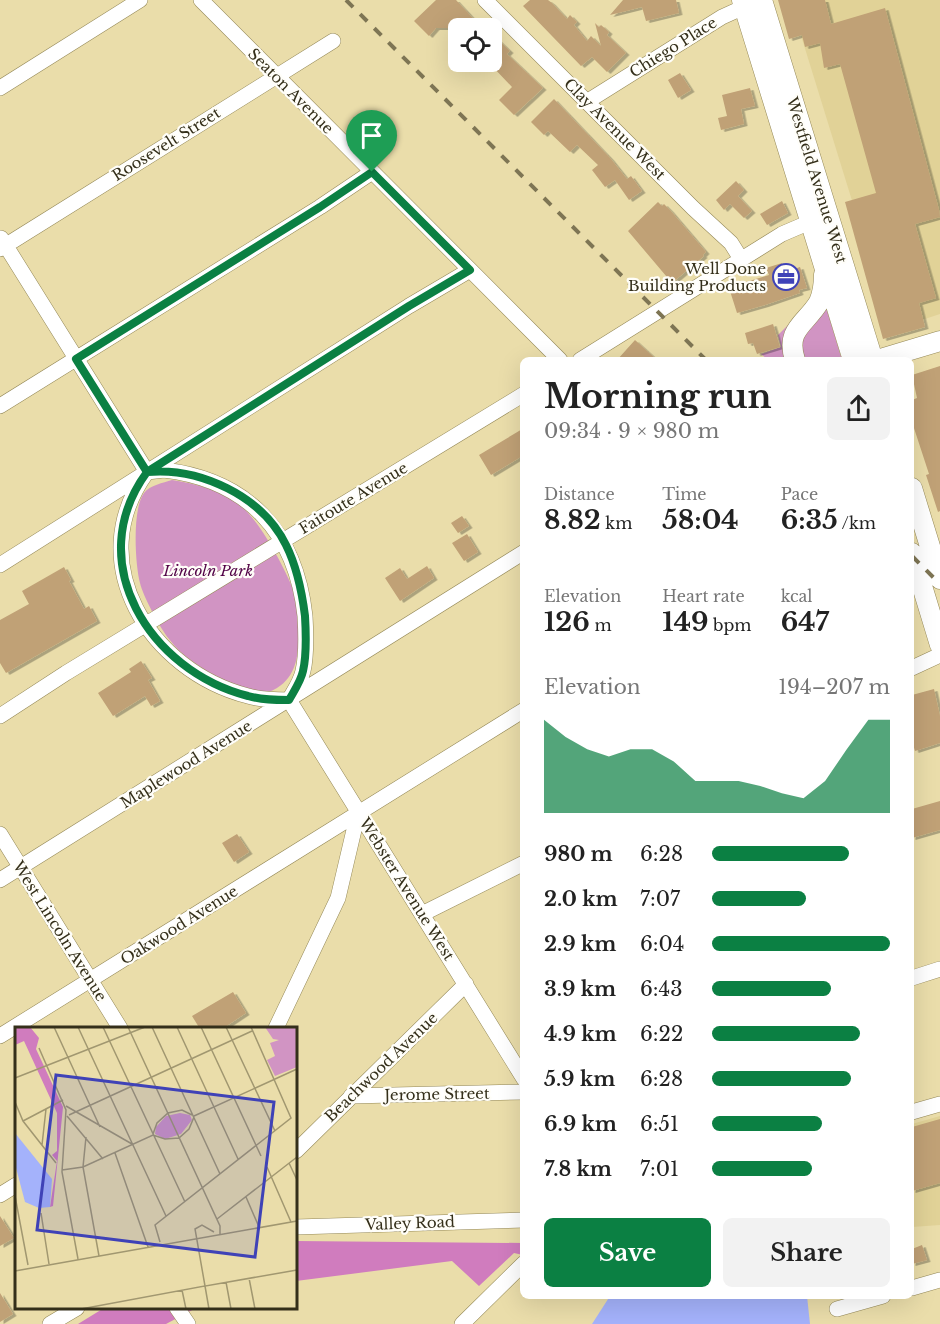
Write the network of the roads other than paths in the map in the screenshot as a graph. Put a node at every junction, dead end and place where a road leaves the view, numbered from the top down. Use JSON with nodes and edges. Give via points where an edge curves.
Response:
{"nodes":[{"id":1,"x":141,"y":0,"type":"edge"},
{"id":2,"x":201,"y":0,"type":"edge"},
{"id":3,"x":485,"y":0,"type":"edge"},
{"id":4,"x":753,"y":2,"type":"edge"},
{"id":5,"x":333,"y":41,"type":"dead end"},
{"id":6,"x":275,"y":76,"type":"junction"},
{"id":7,"x":0,"y":88,"type":"edge"},
{"id":8,"x":588,"y":101,"type":"junction"},
{"id":9,"x":372,"y":172,"type":"junction"},
{"id":10,"x":810,"y":222,"type":"junction"},
{"id":11,"x":833,"y":232,"type":"junction"},
{"id":12,"x":2,"y":244,"type":"edge"},
{"id":13,"x":741,"y":260,"type":"junction"},
{"id":14,"x":824,"y":267,"type":"junction"},
{"id":15,"x":470,"y":270,"type":"junction"},
{"id":16,"x":940,"y":341,"type":"edge"},
{"id":17,"x":557,"y":357,"type":"edge"},
{"id":18,"x":585,"y":357,"type":"edge"},
{"id":19,"x":794,"y":357,"type":"edge"},
{"id":20,"x":852,"y":357,"type":"edge"},
{"id":21,"x":872,"y":357,"type":"edge"},
{"id":22,"x":887,"y":357,"type":"edge"},
{"id":23,"x":76,"y":359,"type":"junction"},
{"id":24,"x":520,"y":396,"type":"edge"},
{"id":25,"x":0,"y":406,"type":"edge"},
{"id":26,"x":147,"y":472,"type":"junction"},
{"id":27,"x":914,"y":494,"type":"edge"},
{"id":28,"x":283,"y":540,"type":"junction"},
{"id":29,"x":520,"y":555,"type":"edge"},
{"id":30,"x":0,"y":565,"type":"edge"},
{"id":31,"x":940,"y":579,"type":"edge"},
{"id":32,"x":916,"y":580,"type":"edge"},
{"id":33,"x":146,"y":625,"type":"junction"},
{"id":34,"x":940,"y":645,"type":"edge"},
{"id":35,"x":940,"y":655,"type":"edge"},
{"id":36,"x":914,"y":667,"type":"edge"},
{"id":37,"x":289,"y":700,"type":"junction"},
{"id":38,"x":520,"y":712,"type":"edge"},
{"id":39,"x":0,"y":716,"type":"edge"},
{"id":40,"x":358,"y":813,"type":"junction"},
{"id":41,"x":0,"y":834,"type":"edge"},
{"id":42,"x":520,"y":865,"type":"edge"},
{"id":43,"x":20,"y":867,"type":"junction"},
{"id":44,"x":0,"y":880,"type":"edge"},
{"id":45,"x":422,"y":914,"type":"junction"},
{"id":46,"x":940,"y":969,"type":"edge"},
{"id":47,"x":914,"y":977,"type":"edge"},
{"id":48,"x":90,"y":980,"type":"junction"},
{"id":49,"x":466,"y":984,"type":"junction"},
{"id":50,"x":119,"y":1027,"type":"edge"},
{"id":51,"x":275,"y":1027,"type":"edge"},
{"id":52,"x":0,"y":1036,"type":"edge"},
{"id":53,"x":520,"y":1072,"type":"edge"},
{"id":54,"x":520,"y":1092,"type":"edge"},
{"id":55,"x":351,"y":1096,"type":"junction"},
{"id":56,"x":940,"y":1104,"type":"edge"},
{"id":57,"x":914,"y":1111,"type":"edge"},
{"id":58,"x":297,"y":1150,"type":"edge"},
{"id":59,"x":15,"y":1186,"type":"edge"},
{"id":60,"x":0,"y":1195,"type":"edge"},
{"id":61,"x":520,"y":1220,"type":"edge"},
{"id":62,"x":297,"y":1227,"type":"edge"},
{"id":63,"x":520,"y":1267,"type":"edge"},
{"id":64,"x":940,"y":1280,"type":"edge"},
{"id":65,"x":914,"y":1287,"type":"edge"},
{"id":66,"x":872,"y":1299,"type":"edge"},
{"id":67,"x":75,"y":1309,"type":"edge"},
{"id":68,"x":178,"y":1309,"type":"edge"},
{"id":69,"x":837,"y":1309,"type":"dead end"},
{"id":70,"x":50,"y":1324,"type":"edge"},
{"id":71,"x":188,"y":1324,"type":"edge"},
{"id":72,"x":462,"y":1324,"type":"edge"}],
"edges":[{"from":1,"to":7,"type":"street"},
{"from":2,"to":6,"type":"street","name":"Seaton Avenue"},
{"from":3,"to":8,"type":"street","name":"Clay Avenue West"},
{"from":4,"to":8,"type":"street","name":"Chiego Place","via":[[722,16]]},
{"from":4,"to":10,"type":"main road","name":"Westfield Avenue West"},
{"from":4,"to":11,"type":"main road","name":"Westfield Avenue West"},
{"from":5,"to":6,"type":"street","name":"Roosevelt Street"},
{"from":6,"to":9,"type":"street","name":"Seaton Avenue"},
{"from":6,"to":12,"type":"street","name":"Roosevelt Street"},
{"from":8,"to":13,"type":"street","name":"Clay Avenue West","via":[[730,243]]},
{"from":9,"to":15,"type":"street","name":"Seaton Avenue"},
{"from":9,"to":23,"type":"street"},
{"from":10,"to":11,"type":"street","via":[[825,225]]},
{"from":10,"to":13,"type":"street"},
{"from":10,"to":14,"type":"main road","name":"Westfield Avenue West"},
{"from":11,"to":21,"type":"main road","name":"Westfield Avenue West"},
{"from":12,"to":23,"type":"street"},
{"from":13,"to":18,"type":"street"},
{"from":14,"to":19,"type":"main road","via":[[819,302],[793,336]]},
{"from":14,"to":20,"type":"main road","name":"Westfield Avenue West"},
{"from":15,"to":17,"type":"street","name":"Seaton Avenue"},
{"from":15,"to":26,"type":"street"},
{"from":16,"to":22,"type":"main road"},
{"from":23,"to":25,"type":"street"},
{"from":23,"to":26,"type":"street"},
{"from":24,"to":28,"type":"street","name":"Faitoute Avenue"},
{"from":26,"to":28,"type":"street","via":[[180,472],[226,488],[253,507]]},
{"from":26,"to":30,"type":"street"},
{"from":26,"to":33,"type":"street","via":[[127,509],[120,548],[126,586]]},
{"from":27,"to":31,"type":"main road"},
{"from":28,"to":33,"type":"street","name":"Faitoute Avenue"},
{"from":28,"to":37,"type":"street","via":[[299,581],[306,626],[303,672]]},
{"from":29,"to":37,"type":"street","name":"Maplewood Avenue"},
{"from":32,"to":34,"type":"main road"},
{"from":33,"to":37,"type":"street","via":[[169,652],[214,684],[249,697]]},
{"from":33,"to":39,"type":"street","name":"Faitoute Avenue"},
{"from":35,"to":36,"type":"street"},
{"from":37,"to":40,"type":"street","name":"Webster Avenue West"},
{"from":37,"to":43,"type":"street","name":"Maplewood Avenue"},
{"from":38,"to":40,"type":"street","name":"Oakwood Avenue"},
{"from":40,"to":45,"type":"street","name":"Webster Avenue West"},
{"from":40,"to":48,"type":"street","name":"Oakwood Avenue"},
{"from":40,"to":51,"type":"street","via":[[338,898]]},
{"from":41,"to":43,"type":"street","name":"West Lincoln Avenue"},
{"from":42,"to":45,"type":"street"},
{"from":43,"to":44,"type":"street","name":"Maplewood Avenue"},
{"from":43,"to":48,"type":"street","name":"West Lincoln Avenue"},
{"from":45,"to":49,"type":"street","name":"Webster Avenue West"},
{"from":46,"to":47,"type":"street"},
{"from":48,"to":50,"type":"street","name":"West Lincoln Avenue"},
{"from":48,"to":52,"type":"street","name":"Oakwood Avenue"},
{"from":49,"to":53,"type":"street","name":"Webster Avenue West"},
{"from":49,"to":55,"type":"street","name":"Beachwood Avenue"},
{"from":54,"to":55,"type":"street","name":"Jerome Street"},
{"from":55,"to":58,"type":"street","name":"Beachwood Avenue"},
{"from":56,"to":57,"type":"street"},
{"from":59,"to":60,"type":"street"},
{"from":61,"to":62,"type":"street","name":"Valley Road"},
{"from":63,"to":72,"type":"street"},
{"from":64,"to":65,"type":"street"},
{"from":66,"to":69,"type":"street"},
{"from":67,"to":70,"type":"street"},
{"from":68,"to":71,"type":"street"}]}
